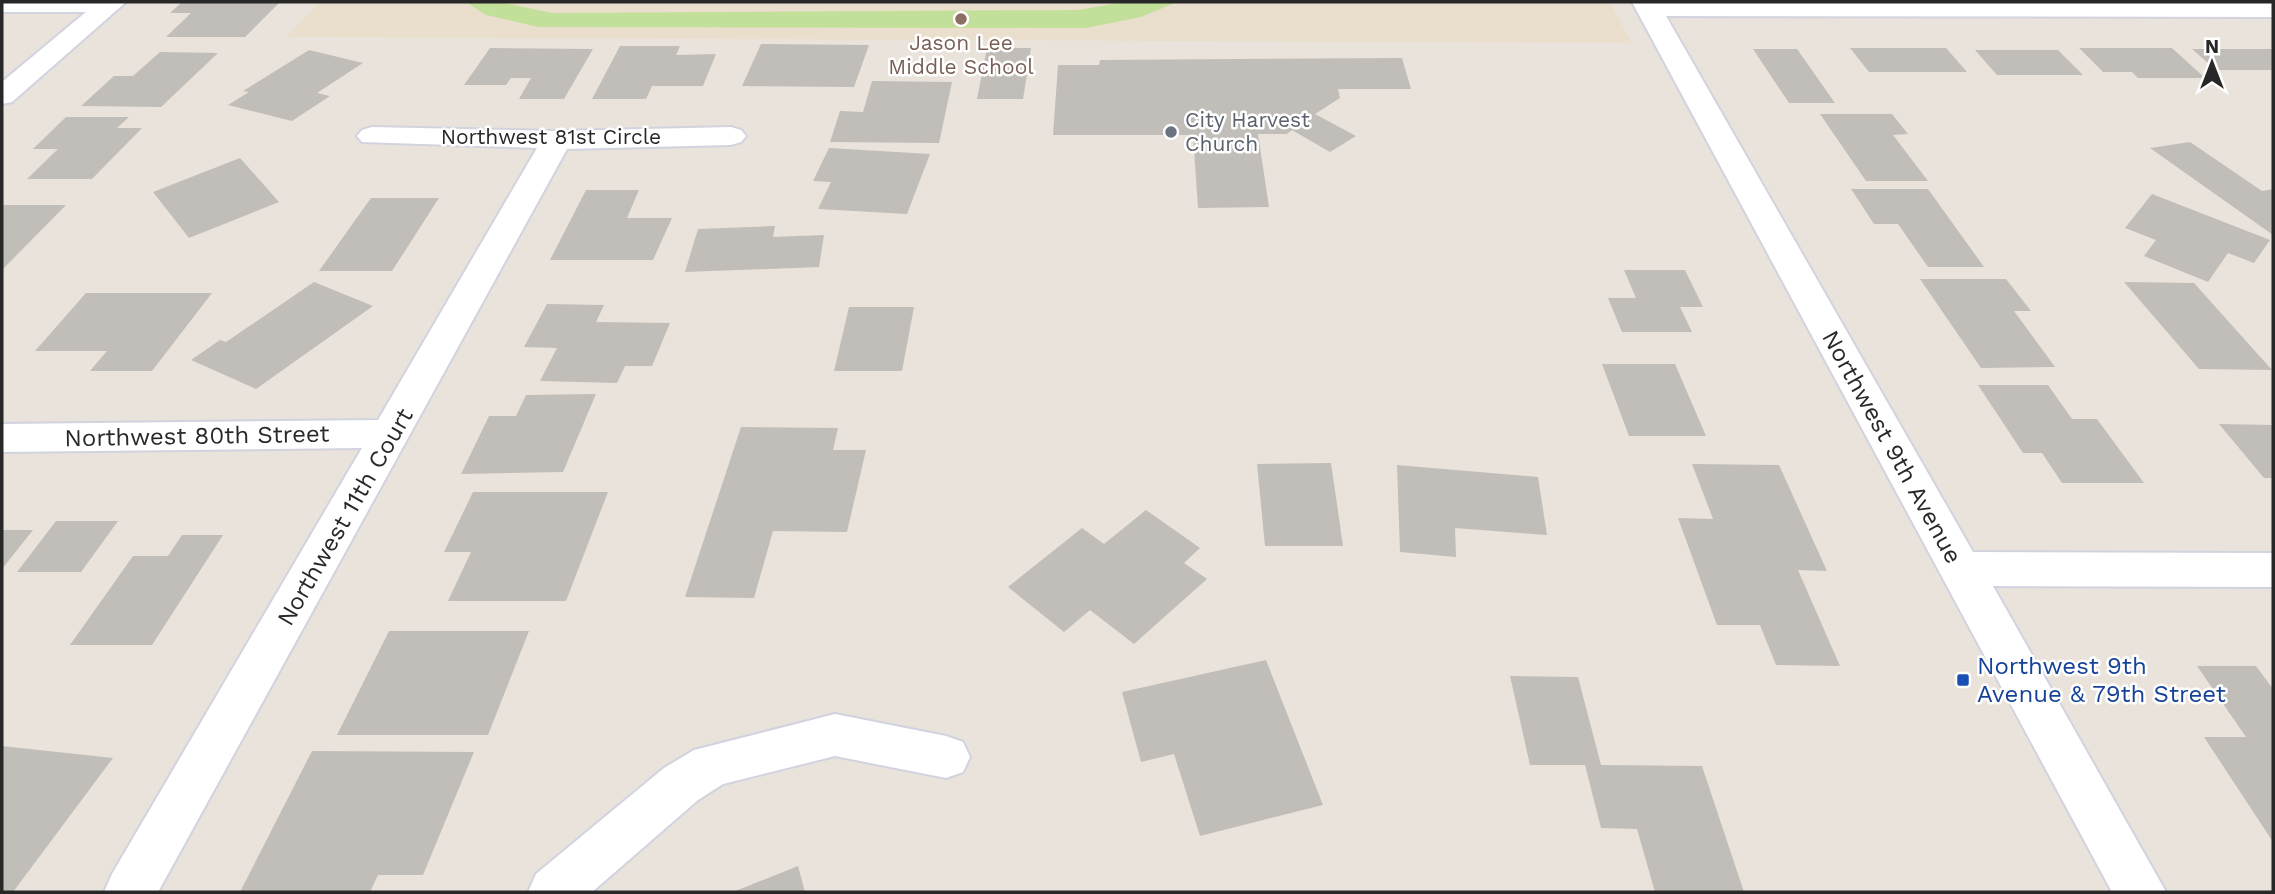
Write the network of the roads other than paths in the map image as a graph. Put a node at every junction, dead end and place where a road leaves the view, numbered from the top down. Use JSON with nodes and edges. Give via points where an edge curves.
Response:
{"nodes":[{"id":1,"x":111,"y":3,"type":"edge"},
{"id":2,"x":2,"y":4,"type":"edge"},
{"id":3,"x":1646,"y":5,"type":"edge"},
{"id":4,"x":2273,"y":9,"type":"edge"},
{"id":5,"x":2,"y":96,"type":"edge"},
{"id":6,"x":372,"y":136,"type":"dead end"},
{"id":7,"x":731,"y":136,"type":"dead end"},
{"id":8,"x":558,"y":140,"type":"junction"},
{"id":9,"x":392,"y":434,"type":"junction"},
{"id":10,"x":2,"y":438,"type":"edge"},
{"id":11,"x":1959,"y":569,"type":"junction"},
{"id":12,"x":2273,"y":570,"type":"edge"},
{"id":13,"x":946,"y":757,"type":"dead end"},
{"id":14,"x":130,"y":892,"type":"edge"},
{"id":15,"x":554,"y":892,"type":"edge"},
{"id":16,"x":2140,"y":892,"type":"edge"}],
"edges":[{"from":1,"to":2,"type":"street"},
{"from":1,"to":5,"type":"street"},
{"from":3,"to":4,"type":"street"},
{"from":3,"to":11,"type":"street","name":"Northwest 9th Avenue"},
{"from":6,"to":8,"type":"street","name":"Northwest 81st Circle"},
{"from":7,"to":8,"type":"street","name":"Northwest 81st Circle"},
{"from":8,"to":9,"type":"street","name":"Northwest 11th Court"},
{"from":9,"to":10,"type":"street","name":"Northwest 80th Street"},
{"from":9,"to":14,"type":"street","name":"Northwest 11th Court"},
{"from":11,"to":12,"type":"street"},
{"from":11,"to":16,"type":"street","name":"Northwest 9th Avenue"},
{"from":13,"to":15,"type":"street","via":[[835,735],[711,765],[681,784]]}]}
